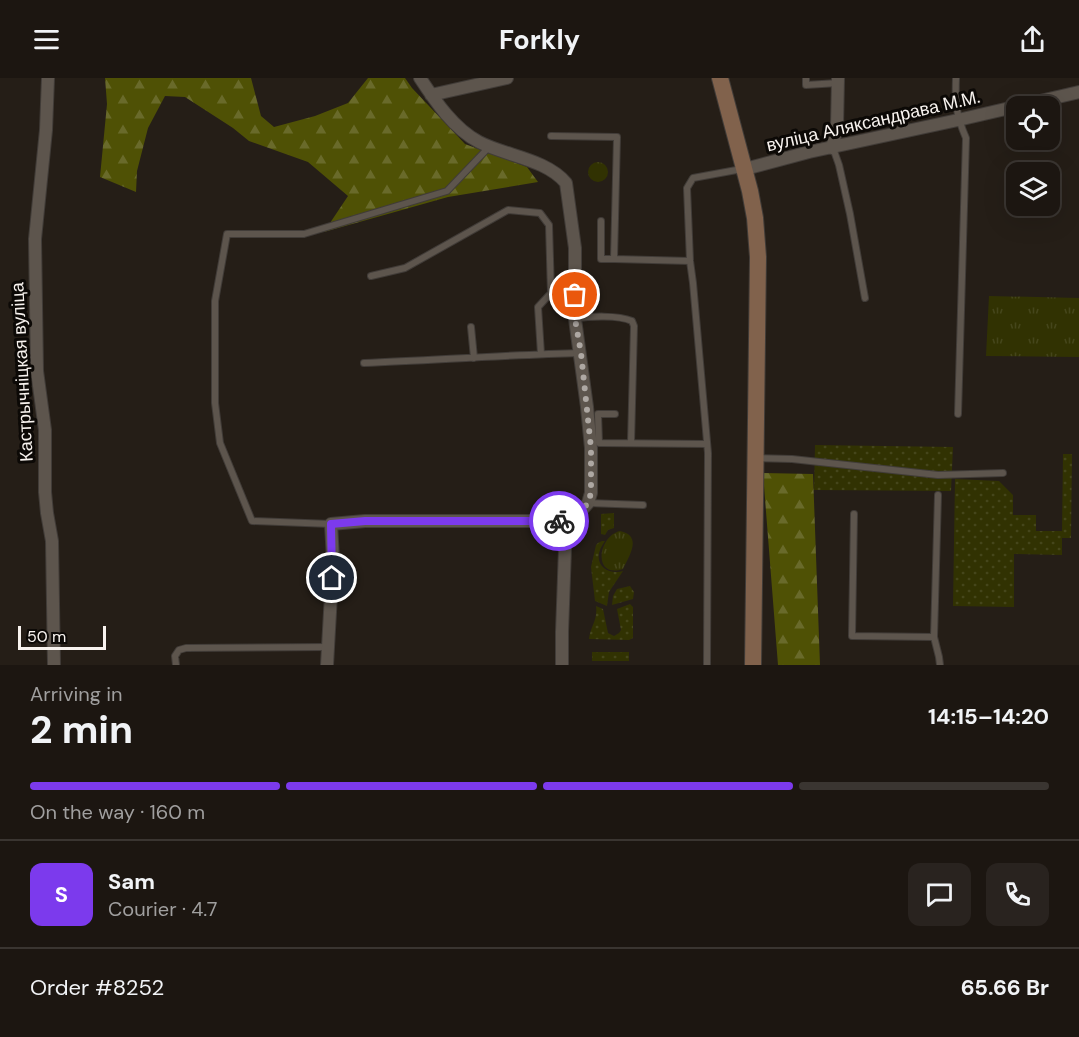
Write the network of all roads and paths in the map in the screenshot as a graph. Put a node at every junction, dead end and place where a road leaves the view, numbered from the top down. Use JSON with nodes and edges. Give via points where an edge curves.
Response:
{"nodes":[{"id":1,"x":48,"y":78,"type":"edge"},
{"id":2,"x":420,"y":78,"type":"edge"},
{"id":3,"x":507,"y":78,"type":"edge"},
{"id":4,"x":720,"y":78,"type":"edge"},
{"id":5,"x":806,"y":78,"type":"edge"},
{"id":6,"x":956,"y":78,"type":"edge"},
{"id":7,"x":838,"y":81,"type":"edge"},
{"id":8,"x":1079,"y":92,"type":"edge"},
{"id":9,"x":431,"y":95,"type":"junction"},
{"id":10,"x":958,"y":120,"type":"junction"},
{"id":11,"x":551,"y":135,"type":"dead end"},
{"id":12,"x":490,"y":146,"type":"junction"},
{"id":13,"x":832,"y":147,"type":"junction"},
{"id":14,"x":745,"y":169,"type":"junction"},
{"id":15,"x":601,"y":221,"type":"dead end"},
{"id":16,"x":614,"y":259,"type":"junction"},
{"id":17,"x":690,"y":261,"type":"junction"},
{"id":18,"x":371,"y":276,"type":"dead end"},
{"id":19,"x":866,"y":298,"type":"dead end"},
{"id":20,"x":575,"y":319,"type":"junction"},
{"id":21,"x":471,"y":327,"type":"dead end"},
{"id":22,"x":581,"y":353,"type":"junction"},
{"id":23,"x":542,"y":354,"type":"junction"},
{"id":24,"x":474,"y":358,"type":"junction"},
{"id":25,"x":364,"y":363,"type":"dead end"},
{"id":26,"x":615,"y":414,"type":"dead end"},
{"id":27,"x":958,"y":414,"type":"dead end"},
{"id":28,"x":631,"y":443,"type":"junction"},
{"id":29,"x":707,"y":444,"type":"junction"},
{"id":30,"x":756,"y":458,"type":"junction"},
{"id":31,"x":1003,"y":473,"type":"dead end"},
{"id":32,"x":938,"y":495,"type":"dead end"},
{"id":33,"x":588,"y":503,"type":"junction"},
{"id":34,"x":644,"y":505,"type":"dead end"},
{"id":35,"x":855,"y":514,"type":"dead end"},
{"id":36,"x":566,"y":521,"type":"junction"},
{"id":37,"x":331,"y":524,"type":"junction"},
{"id":38,"x":934,"y":638,"type":"junction"},
{"id":39,"x":328,"y":647,"type":"junction"},
{"id":40,"x":54,"y":665,"type":"edge"},
{"id":41,"x":176,"y":665,"type":"edge"},
{"id":42,"x":327,"y":665,"type":"edge"},
{"id":43,"x":562,"y":665,"type":"edge"},
{"id":44,"x":707,"y":665,"type":"edge"},
{"id":45,"x":753,"y":665,"type":"edge"},
{"id":46,"x":940,"y":665,"type":"edge"}],
"edges":[{"from":1,"to":40,"type":"street","name":"Кастрычніцкая вуліца","via":[[35,239],[37,371],[52,541]]},
{"from":2,"to":9,"type":"street"},
{"from":3,"to":9,"type":"street"},
{"from":4,"to":14,"type":"main road"},
{"from":5,"to":7,"type":"lane","via":[[806,85]]},
{"from":6,"to":10,"type":"lane"},
{"from":7,"to":13,"type":"street","via":[[837,127]]},
{"from":8,"to":10,"type":"street","name":"вуліца Аляксандрава М.М."},
{"from":9,"to":12,"type":"street","via":[[463,131]]},
{"from":10,"to":13,"type":"street","name":"вуліца Аляксандрава М.М."},
{"from":10,"to":27,"type":"lane","via":[[966,138],[966,174]]},
{"from":11,"to":16,"type":"lane","via":[[617,137]]},
{"from":12,"to":20,"type":"street","via":[[537,164],[567,183],[575,248]]},
{"from":12,"to":37,"type":"lane","via":[[447,191],[304,234],[227,234],[215,301],[215,403],[220,443],[252,520]]},
{"from":13,"to":14,"type":"street","name":"вуліца Аляксандрава М.М."},
{"from":13,"to":19,"type":"lane"},
{"from":14,"to":17,"type":"lane","via":[[690,181]]},
{"from":14,"to":30,"type":"main road","via":[[758,257]]},
{"from":15,"to":16,"type":"lane","via":[[601,259]]},
{"from":16,"to":17,"type":"lane"},
{"from":17,"to":29,"type":"lane"},
{"from":18,"to":23,"type":"lane","via":[[405,268],[508,210],[540,213],[549,225],[551,293],[538,307]]},
{"from":20,"to":22,"type":"street"},
{"from":20,"to":28,"type":"lane","via":[[632,321]]},
{"from":21,"to":24,"type":"lane"},
{"from":22,"to":23,"type":"lane"},
{"from":22,"to":33,"type":"street","via":[[591,448]]},
{"from":23,"to":24,"type":"lane"},
{"from":24,"to":25,"type":"lane"},
{"from":26,"to":28,"type":"lane","via":[[598,414],[599,443]]},
{"from":28,"to":29,"type":"lane"},
{"from":29,"to":44,"type":"lane"},
{"from":30,"to":31,"type":"lane","via":[[938,475]]},
{"from":30,"to":45,"type":"main road"},
{"from":32,"to":38,"type":"lane"},
{"from":33,"to":34,"type":"lane"},
{"from":33,"to":36,"type":"street"},
{"from":35,"to":38,"type":"lane","via":[[852,636]]},
{"from":36,"to":37,"type":"street"},
{"from":36,"to":43,"type":"street"},
{"from":37,"to":39,"type":"street"},
{"from":38,"to":46,"type":"lane"},
{"from":39,"to":41,"type":"lane","via":[[186,648],[175,656]]},
{"from":39,"to":42,"type":"street"}]}
